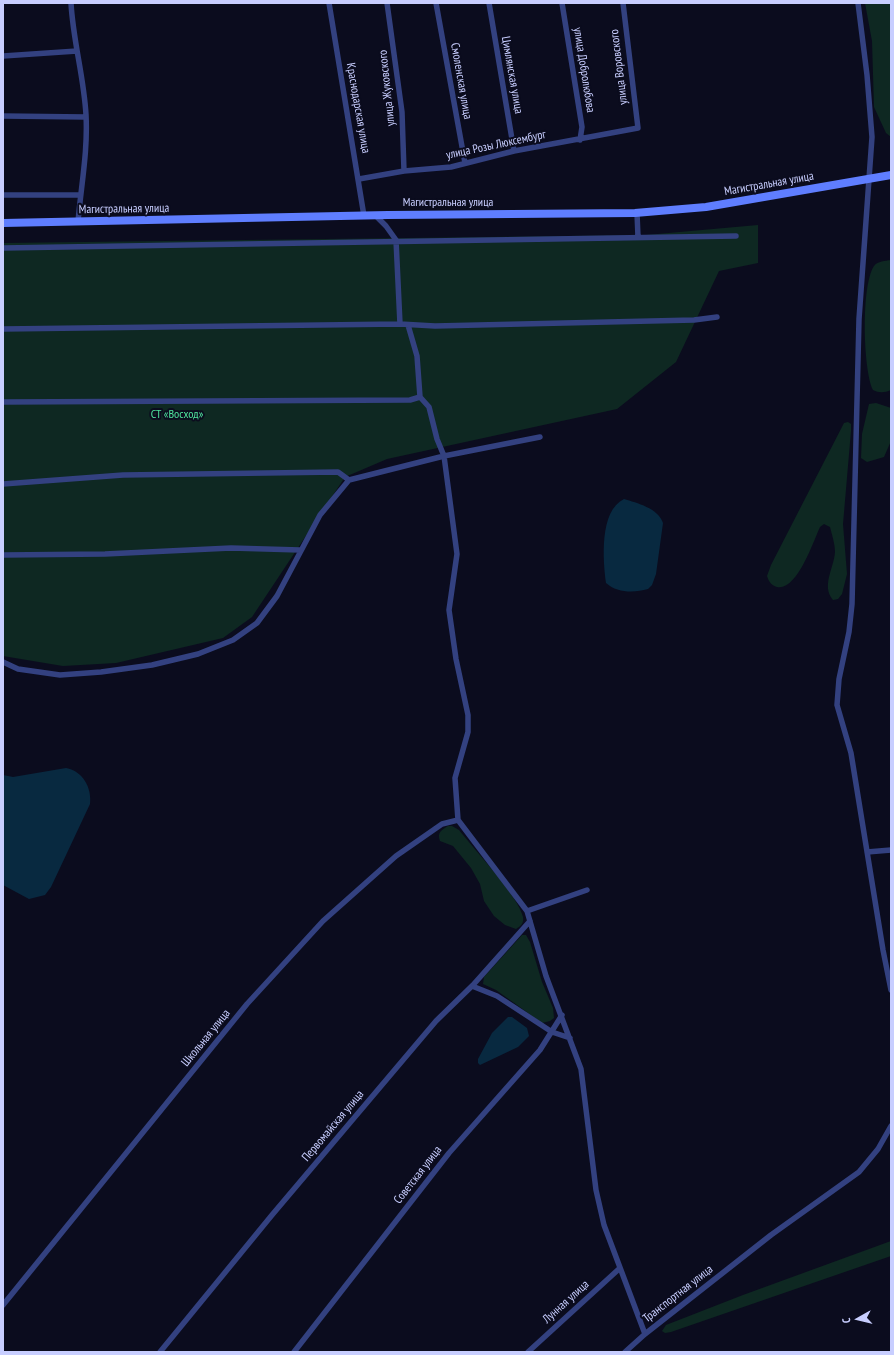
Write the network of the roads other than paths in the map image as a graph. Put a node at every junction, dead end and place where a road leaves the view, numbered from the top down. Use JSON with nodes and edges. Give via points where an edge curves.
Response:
{"nodes":[{"id":1,"x":71,"y":3,"type":"edge"},
{"id":2,"x":329,"y":3,"type":"edge"},
{"id":3,"x":386,"y":3,"type":"edge"},
{"id":4,"x":436,"y":3,"type":"edge"},
{"id":5,"x":489,"y":3,"type":"edge"},
{"id":6,"x":562,"y":3,"type":"edge"},
{"id":7,"x":623,"y":3,"type":"edge"},
{"id":8,"x":858,"y":3,"type":"edge"},
{"id":9,"x":78,"y":51,"type":"junction"},
{"id":10,"x":3,"y":56,"type":"edge"},
{"id":11,"x":3,"y":116,"type":"edge"},
{"id":12,"x":86,"y":117,"type":"junction"},
{"id":13,"x":638,"y":128,"type":"joint"},
{"id":14,"x":580,"y":140,"type":"junction"},
{"id":15,"x":514,"y":151,"type":"junction"},
{"id":16,"x":464,"y":163,"type":"junction"},
{"id":17,"x":404,"y":171,"type":"junction"},
{"id":18,"x":891,"y":175,"type":"edge"},
{"id":19,"x":870,"y":178,"type":"junction"},
{"id":20,"x":359,"y":179,"type":"junction"},
{"id":21,"x":3,"y":195,"type":"edge"},
{"id":22,"x":80,"y":196,"type":"junction"},
{"id":23,"x":638,"y":213,"type":"junction"},
{"id":24,"x":364,"y":216,"type":"junction"},
{"id":25,"x":376,"y":216,"type":"junction"},
{"id":26,"x":78,"y":222,"type":"junction"},
{"id":27,"x":3,"y":223,"type":"edge"},
{"id":28,"x":638,"y":236,"type":"junction"},
{"id":29,"x":736,"y":236,"type":"dead end"},
{"id":30,"x":396,"y":240,"type":"junction"},
{"id":31,"x":3,"y":248,"type":"edge"},
{"id":32,"x":717,"y":317,"type":"dead end"},
{"id":33,"x":400,"y":324,"type":"junction"},
{"id":34,"x":408,"y":324,"type":"junction"},
{"id":35,"x":3,"y":329,"type":"edge"},
{"id":36,"x":420,"y":397,"type":"junction"},
{"id":37,"x":3,"y":402,"type":"edge"},
{"id":38,"x":540,"y":437,"type":"dead end"},
{"id":39,"x":444,"y":456,"type":"junction"},
{"id":40,"x":349,"y":480,"type":"junction"},
{"id":41,"x":3,"y":484,"type":"edge"},
{"id":42,"x":300,"y":550,"type":"junction"},
{"id":43,"x":3,"y":555,"type":"edge"},
{"id":44,"x":3,"y":662,"type":"edge"},
{"id":45,"x":458,"y":820,"type":"junction"},
{"id":46,"x":891,"y":850,"type":"edge"},
{"id":47,"x":867,"y":852,"type":"junction"},
{"id":48,"x":587,"y":890,"type":"dead end"},
{"id":49,"x":527,"y":910,"type":"junction"},
{"id":50,"x":530,"y":921,"type":"junction"},
{"id":51,"x":472,"y":986,"type":"junction"},
{"id":52,"x":891,"y":990,"type":"edge"},
{"id":53,"x":562,"y":1015,"type":"junction"},
{"id":54,"x":552,"y":1032,"type":"junction"},
{"id":55,"x":570,"y":1038,"type":"junction"},
{"id":56,"x":891,"y":1126,"type":"edge"},
{"id":57,"x":620,"y":1268,"type":"junction"},
{"id":58,"x":3,"y":1305,"type":"edge"},
{"id":59,"x":645,"y":1334,"type":"junction"},
{"id":60,"x":160,"y":1352,"type":"edge"},
{"id":61,"x":294,"y":1352,"type":"edge"},
{"id":62,"x":528,"y":1352,"type":"edge"},
{"id":63,"x":625,"y":1352,"type":"edge"}],
"edges":[{"from":1,"to":9,"type":"street"},
{"from":2,"to":20,"type":"street","name":"Краснодарская улица"},
{"from":3,"to":17,"type":"street","name":"улица Жуковского","via":[[402,112]]},
{"from":4,"to":16,"type":"street","name":"Смоленская улица"},
{"from":5,"to":15,"type":"street","name":"Цимлянская улица"},
{"from":6,"to":14,"type":"street","name":"улица Добролюбова","via":[[582,128]]},
{"from":7,"to":13,"type":"street","name":"улица Воровского"},
{"from":8,"to":19,"type":"street","via":[[872,137]]},
{"from":9,"to":10,"type":"street"},
{"from":9,"to":12,"type":"street"},
{"from":11,"to":12,"type":"street"},
{"from":12,"to":22,"type":"street","via":[[86,152]]},
{"from":13,"to":14,"type":"street","name":"улица Розы Люксембург"},
{"from":14,"to":15,"type":"street","name":"улица Розы Люксембург"},
{"from":15,"to":16,"type":"street","name":"улица Розы Люксембург"},
{"from":16,"to":17,"type":"street","name":"улица Розы Люксембург","via":[[450,167]]},
{"from":17,"to":20,"type":"street","name":"улица Розы Люксембург"},
{"from":18,"to":19,"type":"main road","name":"Магистральная улица"},
{"from":19,"to":23,"type":"main road","name":"Магистральная улица","via":[[706,207]]},
{"from":19,"to":47,"type":"street","via":[[859,319],[852,604],[837,693],[837,705],[851,753]]},
{"from":20,"to":24,"type":"street","name":"Краснодарская улица"},
{"from":21,"to":22,"type":"street","name":"Магистральная улица"},
{"from":22,"to":26,"type":"street"},
{"from":23,"to":25,"type":"main road","name":"Магистральная улица"},
{"from":23,"to":28,"type":"street"},
{"from":24,"to":25,"type":"main road","name":"Магистральная улица"},
{"from":24,"to":26,"type":"main road","name":"Магистральная улица"},
{"from":25,"to":30,"type":"street"},
{"from":26,"to":27,"type":"main road","name":"Магистральная улица"},
{"from":28,"to":29,"type":"street"},
{"from":28,"to":30,"type":"street"},
{"from":30,"to":31,"type":"street"},
{"from":30,"to":33,"type":"street"},
{"from":32,"to":34,"type":"street","via":[[694,320],[451,326]]},
{"from":33,"to":34,"type":"street"},
{"from":33,"to":35,"type":"street"},
{"from":34,"to":36,"type":"street","via":[[417,356]]},
{"from":36,"to":37,"type":"street","via":[[410,400]]},
{"from":36,"to":39,"type":"street","via":[[429,407]]},
{"from":38,"to":39,"type":"street"},
{"from":39,"to":40,"type":"street"},
{"from":39,"to":45,"type":"street","via":[[457,554],[449,610],[468,715],[468,732],[454,778]]},
{"from":40,"to":41,"type":"street","via":[[338,472],[123,475]]},
{"from":40,"to":42,"type":"street","via":[[320,515]]},
{"from":42,"to":43,"type":"street","via":[[231,548],[105,554]]},
{"from":42,"to":44,"type":"street","via":[[276,596],[257,623],[234,640],[220,646],[152,665],[60,675],[18,668]]},
{"from":45,"to":49,"type":"street"},
{"from":45,"to":58,"type":"street","name":"Школьная улица","via":[[442,824],[396,856],[323,921],[247,1004]]},
{"from":46,"to":47,"type":"street"},
{"from":47,"to":52,"type":"street","via":[[882,950]]},
{"from":48,"to":49,"type":"street"},
{"from":49,"to":50,"type":"street"},
{"from":50,"to":51,"type":"street","name":"Первомайская улица"},
{"from":50,"to":53,"type":"street","via":[[546,976]]},
{"from":51,"to":54,"type":"street","via":[[497,996]]},
{"from":51,"to":60,"type":"street","name":"Первомайская улица","via":[[436,1022]]},
{"from":53,"to":54,"type":"street","name":"Советская улица"},
{"from":53,"to":55,"type":"street"},
{"from":54,"to":55,"type":"street"},
{"from":54,"to":61,"type":"street","name":"Советская улица","via":[[540,1050],[449,1153]]},
{"from":55,"to":57,"type":"street","via":[[580,1069],[599,1206]]},
{"from":56,"to":59,"type":"street","name":"Транспортная улица","via":[[878,1150],[859,1172],[746,1255]]},
{"from":57,"to":59,"type":"street"},
{"from":57,"to":62,"type":"street","name":"Лунная улица"},
{"from":59,"to":63,"type":"street","name":"Транспортная улица"}]}
